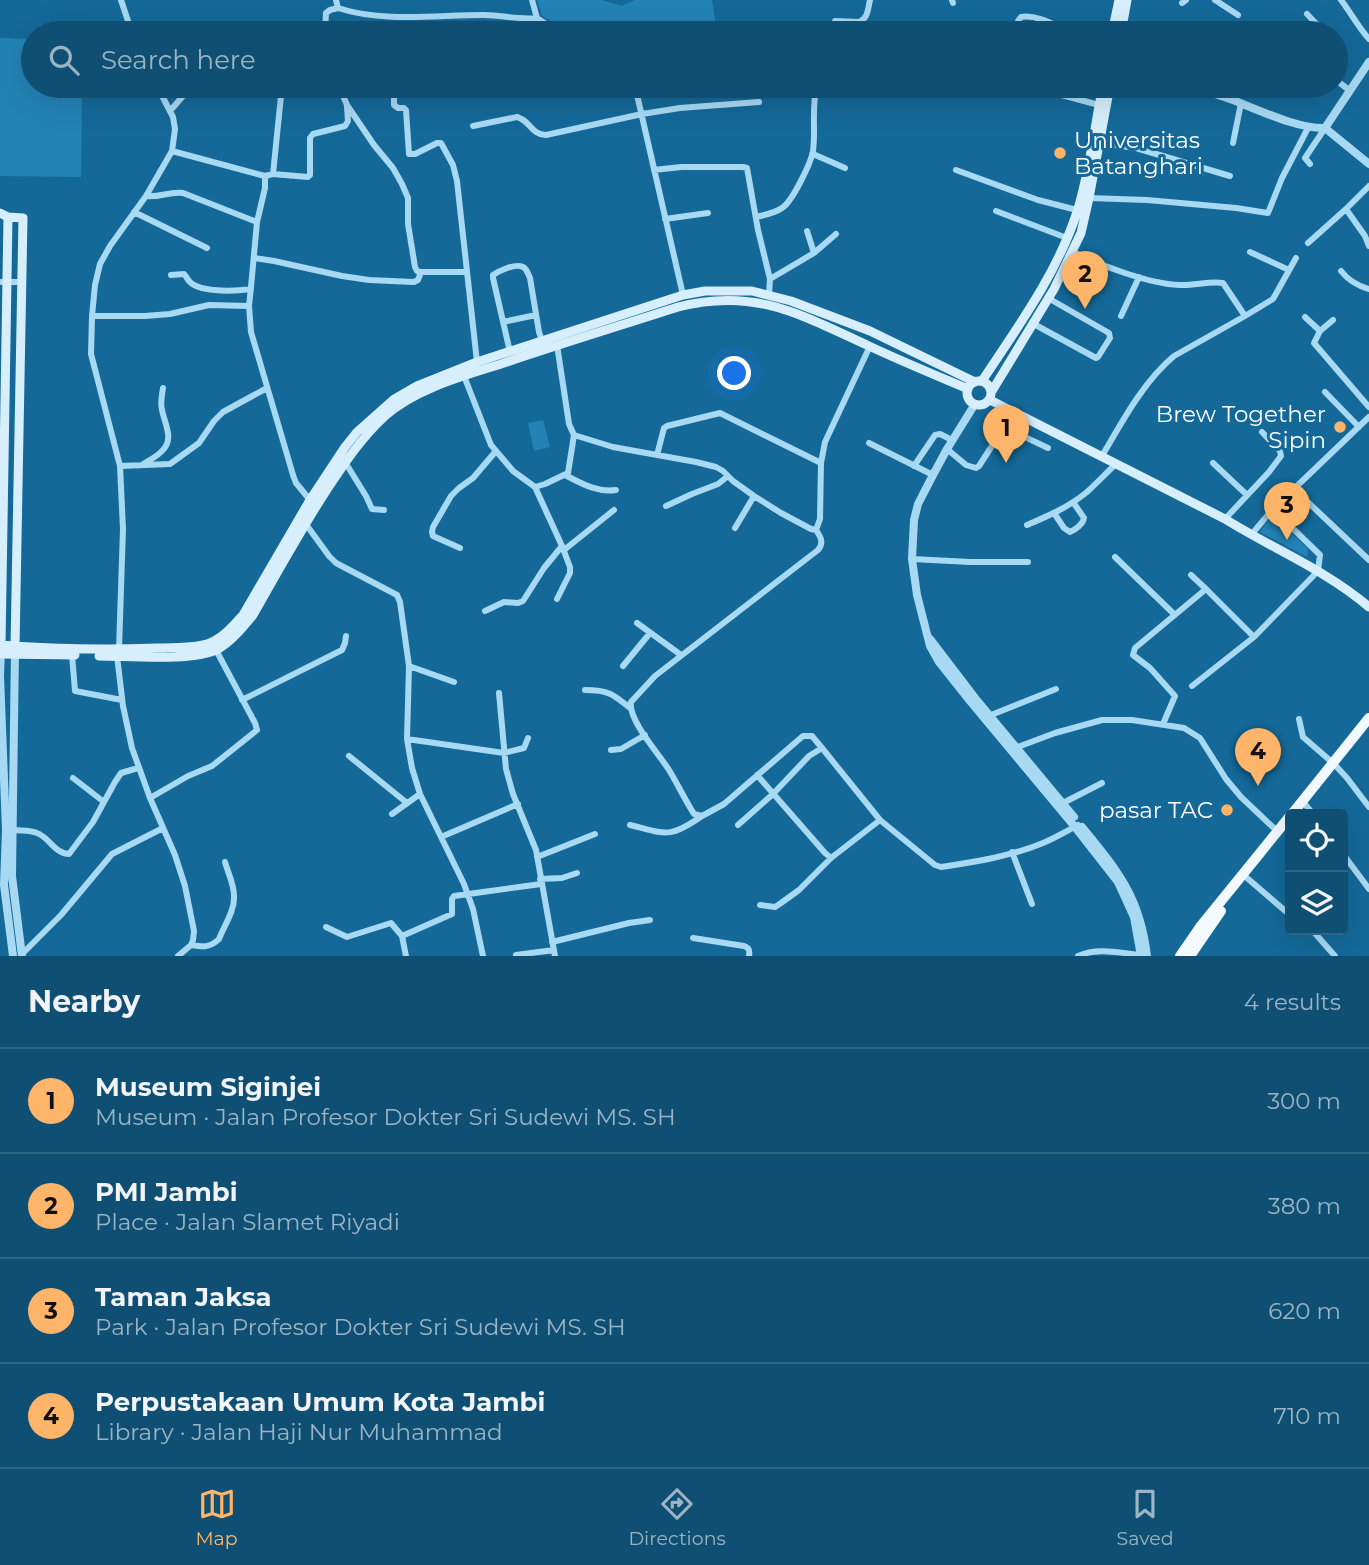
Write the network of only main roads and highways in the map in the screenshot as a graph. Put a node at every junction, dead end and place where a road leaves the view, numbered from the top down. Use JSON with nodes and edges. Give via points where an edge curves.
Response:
{"nodes":[{"id":1,"x":1119,"y":0,"type":"edge"},
{"id":2,"x":1127,"y":0,"type":"edge"},
{"id":3,"x":1115,"y":21,"type":"edge"},
{"id":4,"x":1123,"y":21,"type":"edge"},
{"id":5,"x":1100,"y":98,"type":"edge"},
{"id":6,"x":1109,"y":98,"type":"edge"},
{"id":7,"x":4,"y":215,"type":"edge"},
{"id":8,"x":1053,"y":268,"type":"junction"},
{"id":9,"x":1062,"y":274,"type":"junction"},
{"id":10,"x":4,"y":282,"type":"edge"},
{"id":11,"x":616,"y":321,"type":"junction"},
{"id":12,"x":600,"y":326,"type":"junction"},
{"id":13,"x":975,"y":384,"type":"junction"},
{"id":14,"x":991,"y":395,"type":"junction"},
{"id":15,"x":2,"y":508,"type":"edge"},
{"id":16,"x":1368,"y":605,"type":"edge"},
{"id":17,"x":0,"y":646,"type":"edge"},
{"id":18,"x":15,"y":651,"type":"junction"},
{"id":19,"x":118,"y":653,"type":"junction"},
{"id":20,"x":0,"y":654,"type":"edge"},
{"id":21,"x":1369,"y":718,"type":"edge"},
{"id":22,"x":1369,"y":725,"type":"edge"},
{"id":23,"x":1335,"y":764,"type":"junction"},
{"id":24,"x":1298,"y":809,"type":"edge"},
{"id":25,"x":1299,"y":809,"type":"edge"},
{"id":26,"x":1285,"y":825,"type":"edge"},
{"id":27,"x":1277,"y":835,"type":"junction"},
{"id":28,"x":1180,"y":956,"type":"edge"},
{"id":29,"x":1190,"y":956,"type":"edge"}],
"edges":[{"from":1,"to":3,"type":"main road"},
{"from":2,"to":4,"type":"main road"},
{"from":5,"to":8,"type":"main road","via":[[1077,210]]},
{"from":6,"to":9,"type":"main road","via":[[1081,233]]},
{"from":7,"to":10,"type":"main road"},
{"from":7,"to":18,"type":"main road","via":[[23,218]]},
{"from":8,"to":9,"type":"main road"},
{"from":8,"to":13,"type":"main road","via":[[1013,334]]},
{"from":9,"to":14,"type":"main road"},
{"from":10,"to":15,"type":"main road"},
{"from":11,"to":12,"type":"main road"},
{"from":11,"to":13,"type":"main road","via":[[712,300],[739,300],[785,309]]},
{"from":11,"to":13,"type":"main road","via":[[683,295],[752,291],[791,300],[870,331]]},
{"from":12,"to":19,"type":"main road","via":[[477,362],[405,392],[371,418],[345,447],[243,615],[223,635],[202,646]]},
{"from":12,"to":19,"type":"main road","via":[[420,393],[386,415],[345,461],[253,615],[227,643],[216,650],[171,657]]},
{"from":13,"to":14,"type":"main road","via":[[988,384]]},
{"from":13,"to":14,"type":"main road","via":[[968,398],[975,404],[982,405]]},
{"from":14,"to":16,"type":"main road","via":[[1225,519]]},
{"from":15,"to":17,"type":"main road"},
{"from":17,"to":18,"type":"main road"},
{"from":18,"to":19,"type":"main road"},
{"from":18,"to":19,"type":"main road"},
{"from":18,"to":20,"type":"main road"},
{"from":21,"to":23,"type":"main road"},
{"from":22,"to":23,"type":"main road"},
{"from":23,"to":24,"type":"main road"},
{"from":23,"to":25,"type":"main road"},
{"from":26,"to":27,"type":"main road"},
{"from":27,"to":28,"type":"main road"},
{"from":27,"to":29,"type":"main road"}]}
